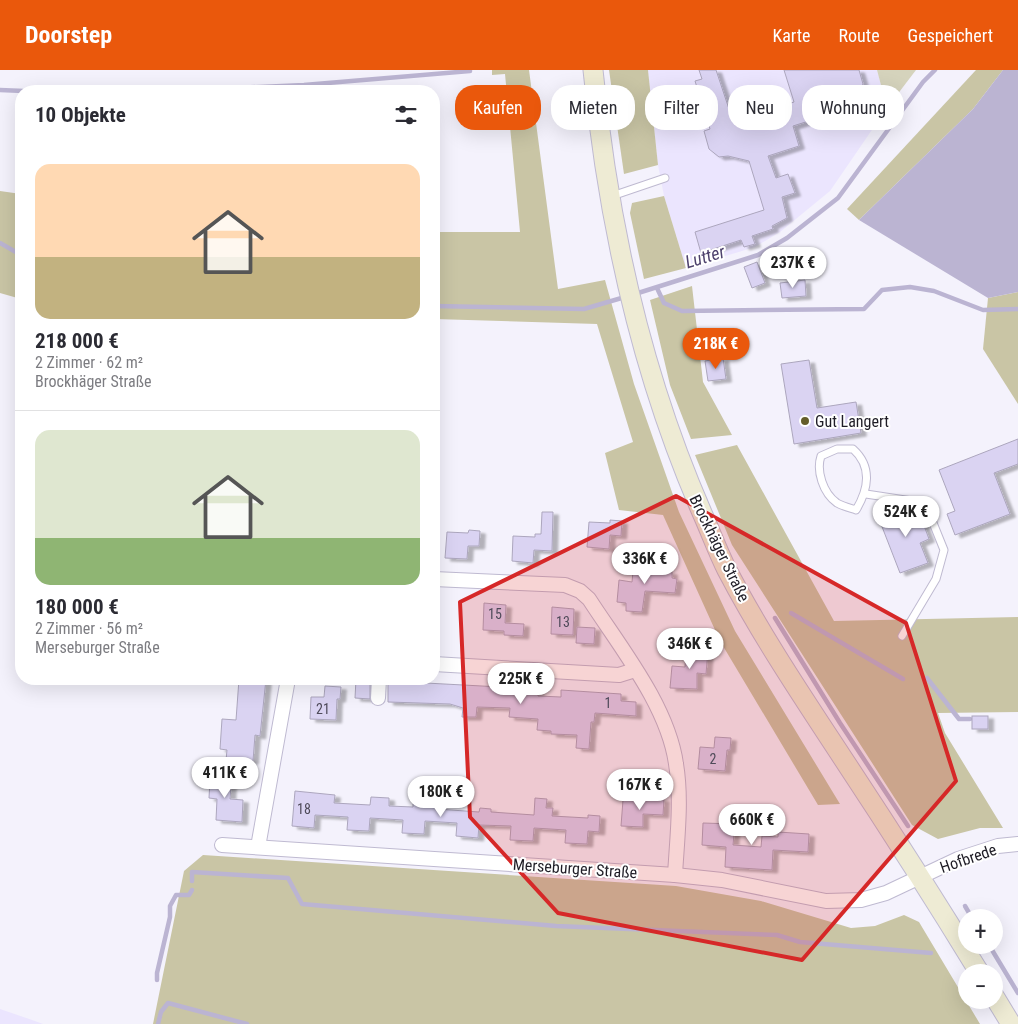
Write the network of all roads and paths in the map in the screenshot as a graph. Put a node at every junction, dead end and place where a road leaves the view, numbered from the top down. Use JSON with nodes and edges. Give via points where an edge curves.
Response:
{"nodes":[{"id":1,"x":593,"y":70,"type":"edge"},
{"id":2,"x":665,"y":178,"type":"dead end"},
{"id":3,"x":609,"y":197,"type":"junction"},
{"id":4,"x":866,"y":494,"type":"junction"},
{"id":5,"x":440,"y":579,"type":"edge"},
{"id":6,"x":902,"y":636,"type":"dead end"},
{"id":7,"x":440,"y":664,"type":"edge"},
{"id":8,"x":635,"y":670,"type":"junction"},
{"id":9,"x":287,"y":685,"type":"edge"},
{"id":10,"x":379,"y":685,"type":"edge"},
{"id":11,"x":378,"y":698,"type":"dead end"},
{"id":12,"x":1018,"y":844,"type":"edge"},
{"id":13,"x":222,"y":846,"type":"dead end"},
{"id":14,"x":258,"y":847,"type":"junction"},
{"id":15,"x":675,"y":875,"type":"junction"},
{"id":16,"x":920,"y":876,"type":"junction"},
{"id":17,"x":974,"y":964,"type":"edge"},
{"id":18,"x":1002,"y":1009,"type":"edge"},
{"id":19,"x":1011,"y":1024,"type":"edge"}],
"edges":[{"from":1,"to":3,"type":"main road","name":"Brockhäger Straße"},
{"from":2,"to":3,"type":"lane"},
{"from":3,"to":16,"type":"main road","name":"Brockhäger Straße","via":[[638,332],[677,451],[726,569],[778,659]]},
{"from":4,"to":4,"type":"lane","via":[[856,510],[836,502],[822,482],[818,466],[821,456],[837,449],[853,449],[860,456],[866,472]]},
{"from":4,"to":6,"type":"lane","via":[[925,503],[944,550],[936,578]]},
{"from":5,"to":8,"type":"street","via":[[564,585],[580,590]]},
{"from":7,"to":8,"type":"street","via":[[618,675]]},
{"from":8,"to":15,"type":"street","via":[[656,706],[676,763]]},
{"from":9,"to":14,"type":"street"},
{"from":10,"to":11,"type":"street"},
{"from":12,"to":16,"type":"street","name":"Hofbrede","via":[[998,846],[958,859]]},
{"from":13,"to":14,"type":"street","name":"Merseburger Straße"},
{"from":14,"to":15,"type":"street","name":"Merseburger Straße"},
{"from":15,"to":16,"type":"street","name":"Merseburger Straße","via":[[722,880],[826,901],[861,900],[886,893]]},
{"from":16,"to":17,"type":"main road","name":"Brockhäger Straße"},
{"from":18,"to":19,"type":"main road"}]}
